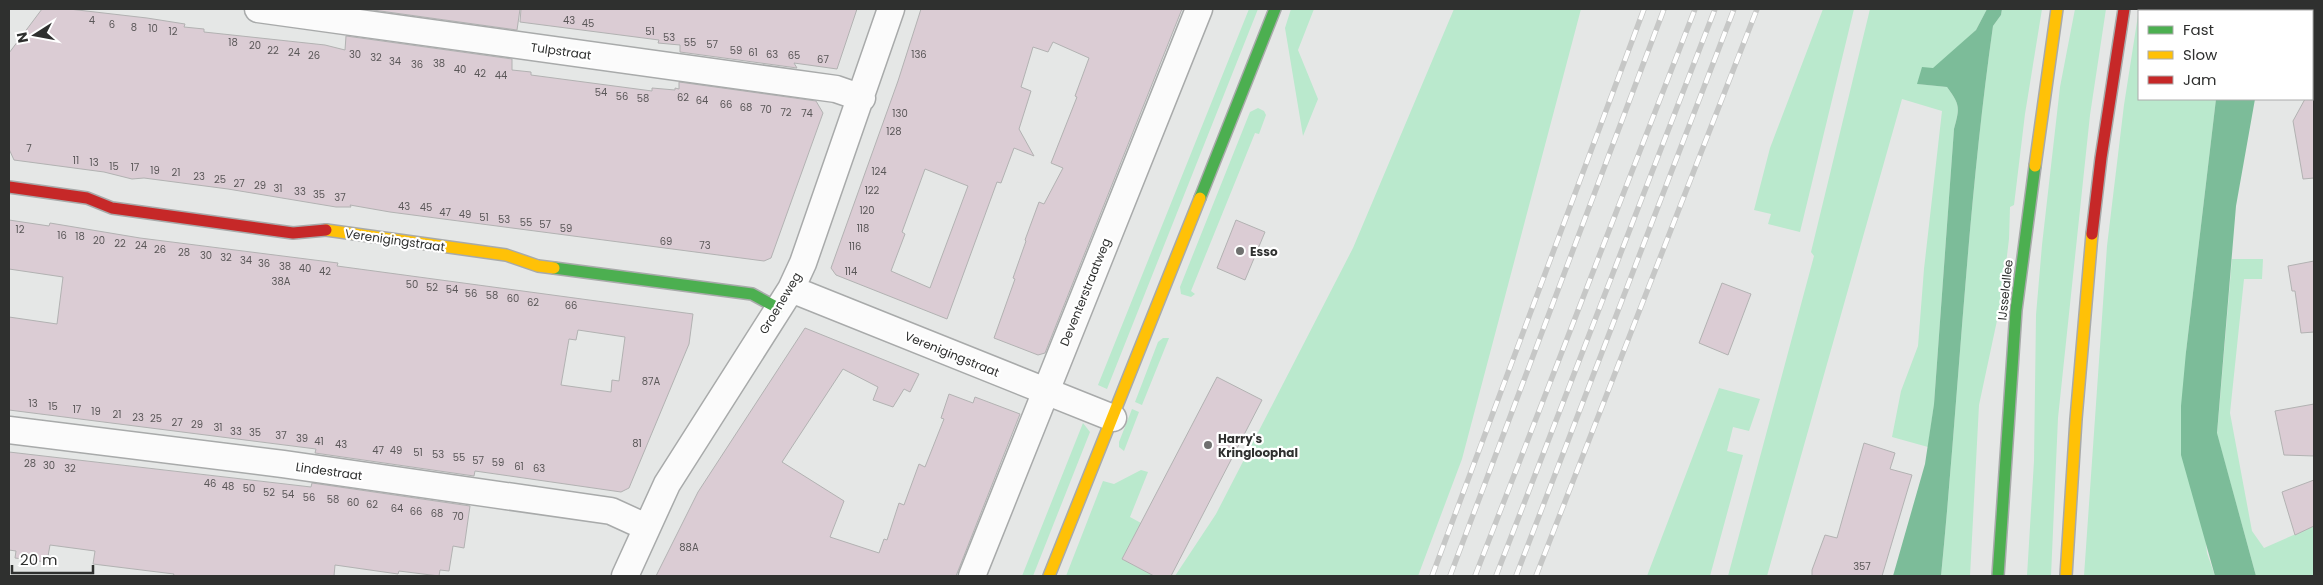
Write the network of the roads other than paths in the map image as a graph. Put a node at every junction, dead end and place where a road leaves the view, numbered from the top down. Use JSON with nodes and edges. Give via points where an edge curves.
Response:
{"nodes":[{"id":1,"x":258,"y":9,"type":"edge"},
{"id":2,"x":891,"y":9,"type":"edge"},
{"id":3,"x":1199,"y":9,"type":"edge"},
{"id":4,"x":1275,"y":9,"type":"edge"},
{"id":5,"x":2057,"y":9,"type":"edge"},
{"id":6,"x":2124,"y":9,"type":"edge"},
{"id":7,"x":862,"y":98,"type":"junction"},
{"id":8,"x":9,"y":187,"type":"edge"},
{"id":9,"x":784,"y":299,"type":"junction"},
{"id":10,"x":1046,"y":391,"type":"junction"},
{"id":11,"x":1113,"y":418,"type":"junction"},
{"id":12,"x":9,"y":430,"type":"edge"},
{"id":13,"x":646,"y":526,"type":"junction"},
{"id":14,"x":625,"y":576,"type":"edge"},
{"id":15,"x":972,"y":576,"type":"edge"},
{"id":16,"x":1050,"y":576,"type":"edge"},
{"id":17,"x":1998,"y":576,"type":"edge"},
{"id":18,"x":2066,"y":576,"type":"edge"}],
"edges":[{"from":1,"to":7,"type":"street","name":"Tulpstraat","via":[[836,89]]},
{"from":2,"to":7,"type":"street","name":"Groeneweg"},
{"from":3,"to":10,"type":"street","name":"Deventerstraatweg"},
{"from":4,"to":11,"type":"street"},
{"from":5,"to":17,"type":"street","name":"IJsselallee","via":[[2016,310]]},
{"from":6,"to":18,"type":"street","via":[[2101,158],[2084,320]]},
{"from":7,"to":9,"type":"street","name":"Groeneweg","via":[[803,263]]},
{"from":8,"to":9,"type":"street","name":"Verenigingstraat","via":[[87,198],[112,208],[292,233],[325,230],[506,254],[538,266]]},
{"from":9,"to":10,"type":"street","name":"Verenigingstraat"},
{"from":9,"to":13,"type":"street","name":"Groeneweg","via":[[666,484]]},
{"from":10,"to":11,"type":"street","name":"Verenigingstraat"},
{"from":10,"to":15,"type":"street","name":"Deventerstraatweg"},
{"from":11,"to":16,"type":"street"},
{"from":12,"to":13,"type":"street","name":"Lindestraat","via":[[283,464],[612,511]]},
{"from":13,"to":14,"type":"street","name":"Groeneweg"}]}
